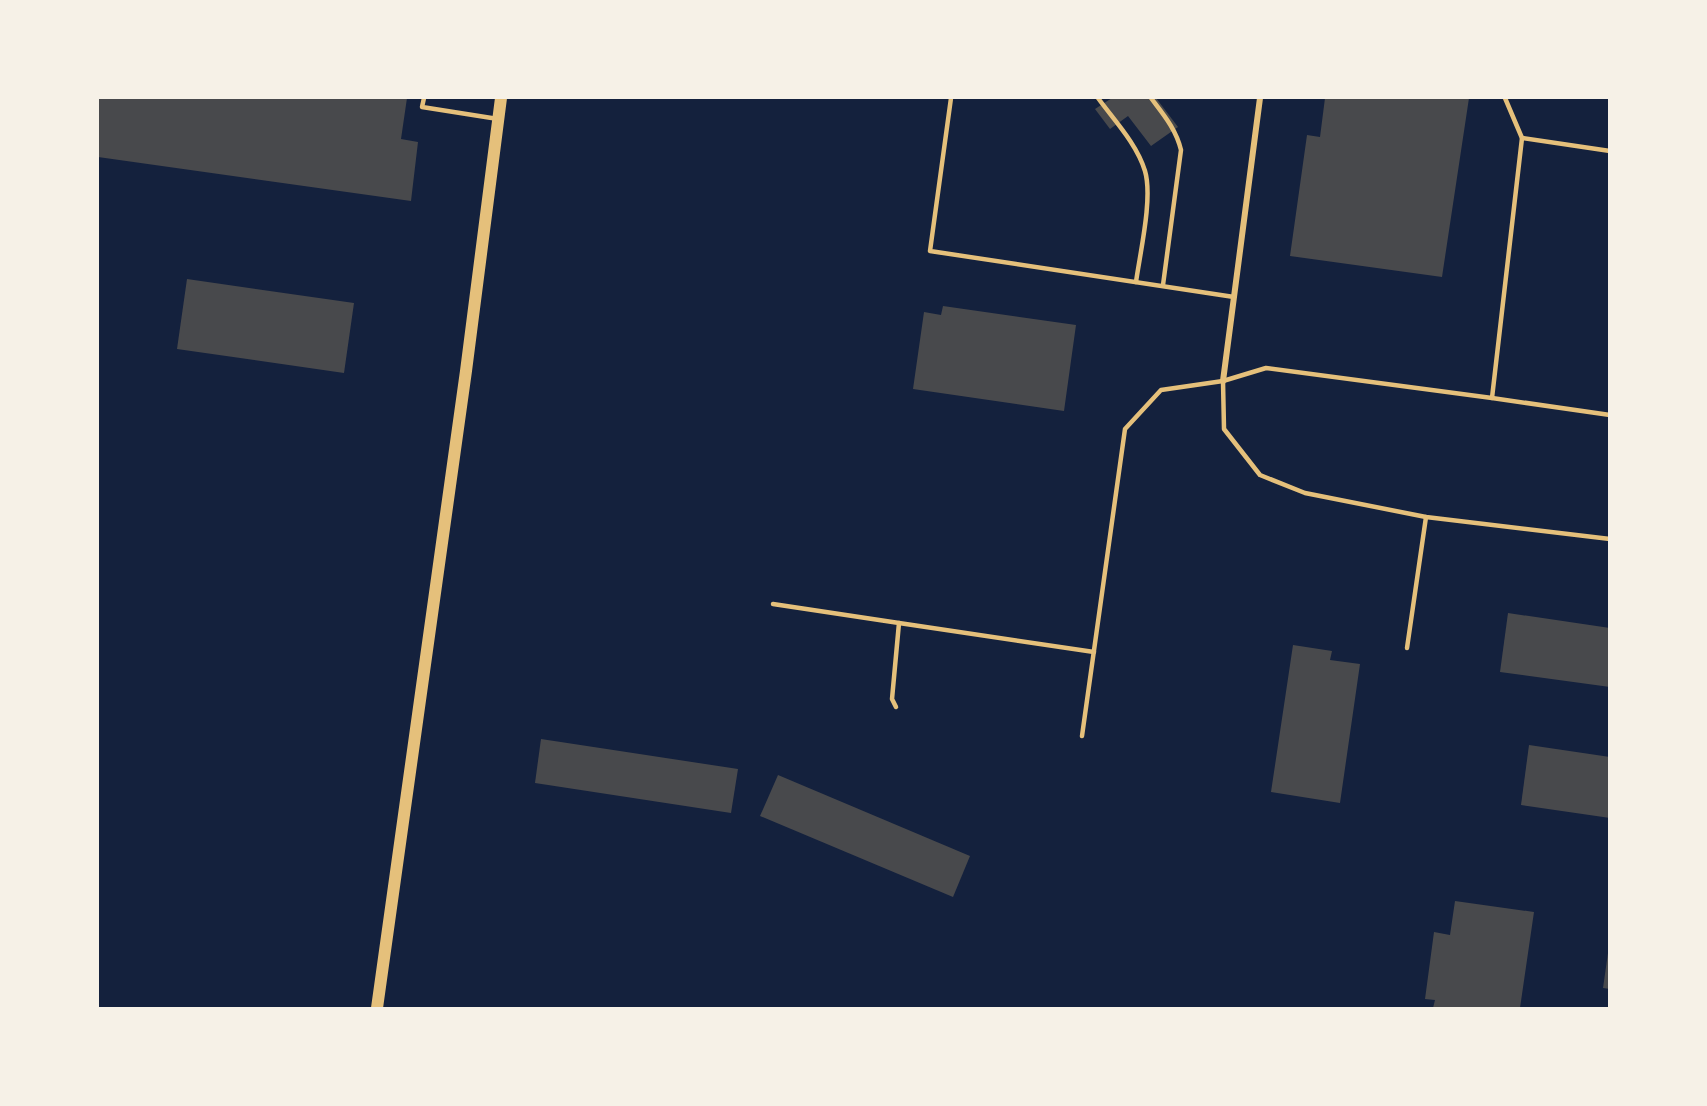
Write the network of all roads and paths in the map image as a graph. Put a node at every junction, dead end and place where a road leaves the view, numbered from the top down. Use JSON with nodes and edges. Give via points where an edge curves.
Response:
{"nodes":[{"id":1,"x":424,"y":98,"type":"edge"},
{"id":2,"x":501,"y":98,"type":"edge"},
{"id":3,"x":951,"y":98,"type":"edge"},
{"id":4,"x":1098,"y":98,"type":"edge"},
{"id":5,"x":1151,"y":98,"type":"edge"},
{"id":6,"x":1260,"y":98,"type":"edge"},
{"id":7,"x":1505,"y":98,"type":"edge"},
{"id":8,"x":498,"y":119,"type":"junction"},
{"id":9,"x":1522,"y":138,"type":"junction"},
{"id":10,"x":1610,"y":151,"type":"edge"},
{"id":11,"x":1136,"y":282,"type":"junction"},
{"id":12,"x":1162,"y":285,"type":"junction"},
{"id":13,"x":1234,"y":297,"type":"junction"},
{"id":14,"x":1223,"y":381,"type":"junction"},
{"id":15,"x":1492,"y":398,"type":"junction"},
{"id":16,"x":1610,"y":415,"type":"edge"},
{"id":17,"x":1426,"y":517,"type":"junction"},
{"id":18,"x":1610,"y":539,"type":"edge"},
{"id":19,"x":773,"y":603,"type":"dead end"},
{"id":20,"x":899,"y":623,"type":"junction"},
{"id":21,"x":1407,"y":648,"type":"dead end"},
{"id":22,"x":1094,"y":652,"type":"junction"},
{"id":23,"x":896,"y":707,"type":"dead end"},
{"id":24,"x":1082,"y":736,"type":"dead end"},
{"id":25,"x":377,"y":1008,"type":"edge"}],
"edges":[{"from":1,"to":8,"type":"lane","via":[[422,107]]},
{"from":2,"to":8,"type":"main road"},
{"from":3,"to":11,"type":"lane","via":[[930,251]]},
{"from":4,"to":11,"type":"lane","via":[[1135,148],[1146,172],[1148,196]]},
{"from":5,"to":12,"type":"lane","via":[[1179,139],[1181,150]]},
{"from":6,"to":13,"type":"street"},
{"from":7,"to":9,"type":"lane"},
{"from":8,"to":25,"type":"main road"},
{"from":9,"to":10,"type":"lane"},
{"from":9,"to":15,"type":"lane"},
{"from":11,"to":12,"type":"lane"},
{"from":12,"to":13,"type":"lane"},
{"from":13,"to":14,"type":"street"},
{"from":14,"to":15,"type":"lane","via":[[1266,368]]},
{"from":14,"to":17,"type":"lane","via":[[1224,429],[1260,475],[1305,494]]},
{"from":14,"to":22,"type":"lane","via":[[1161,390],[1125,429]]},
{"from":15,"to":16,"type":"lane"},
{"from":17,"to":18,"type":"lane"},
{"from":17,"to":21,"type":"lane"},
{"from":19,"to":20,"type":"lane"},
{"from":20,"to":22,"type":"lane"},
{"from":20,"to":23,"type":"lane","via":[[892,699]]},
{"from":22,"to":24,"type":"lane"}]}
